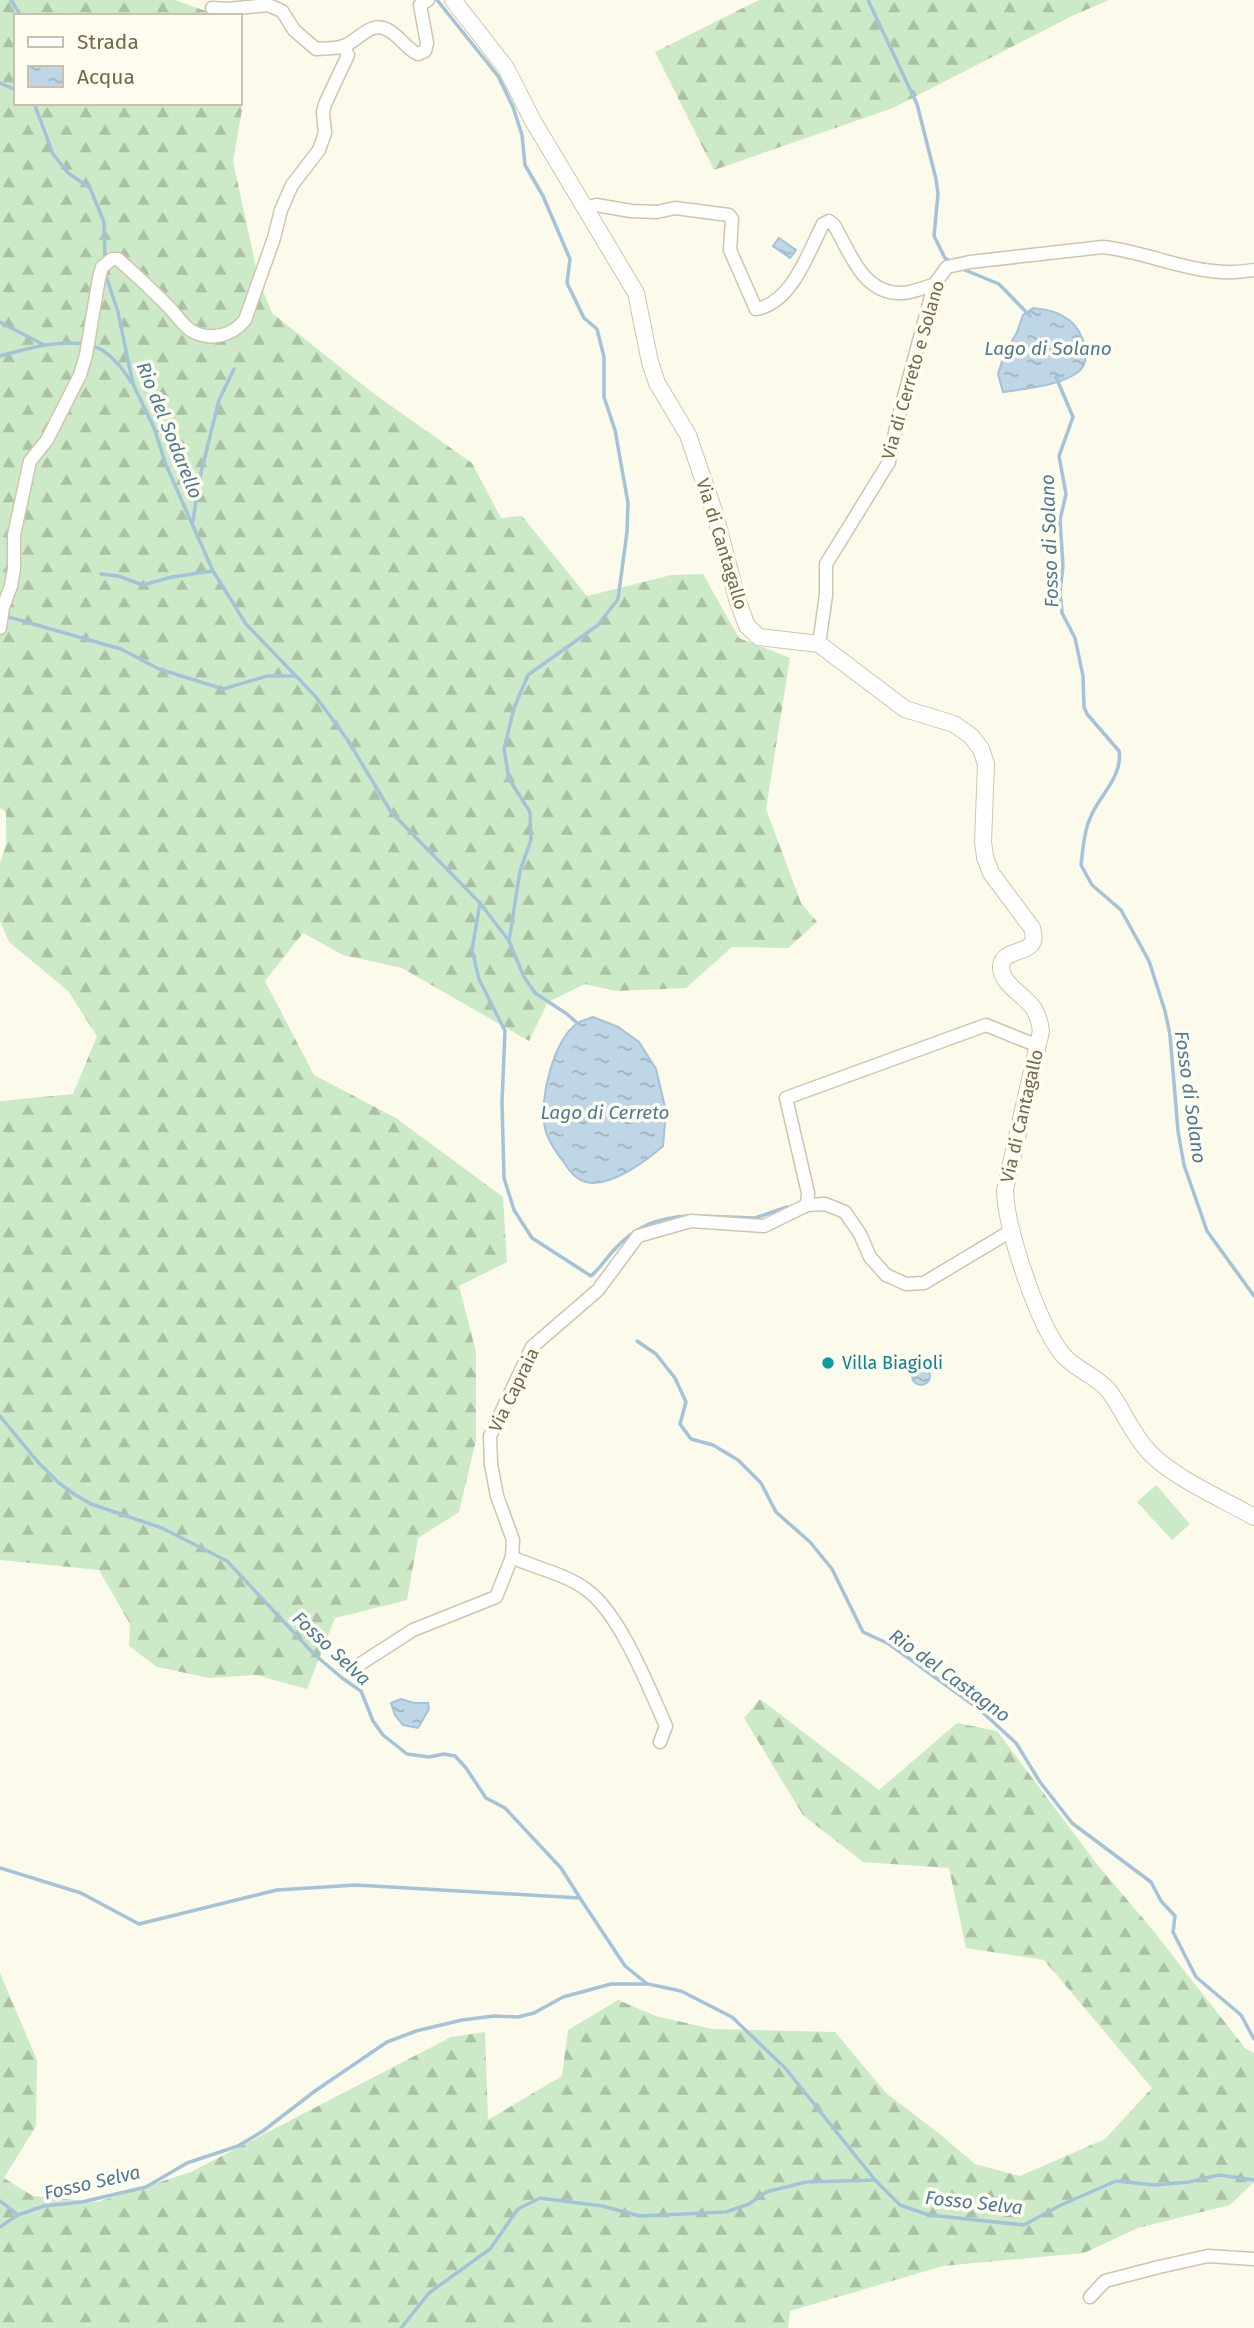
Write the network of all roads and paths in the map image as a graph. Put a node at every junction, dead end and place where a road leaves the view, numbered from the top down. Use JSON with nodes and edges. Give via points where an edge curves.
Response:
{"nodes":[{"id":1,"x":453,"y":0,"type":"edge"},
{"id":2,"x":424,"y":3,"type":"edge"},
{"id":3,"x":275,"y":4,"type":"edge"},
{"id":4,"x":212,"y":8,"type":"dead end"},
{"id":5,"x":343,"y":46,"type":"junction"},
{"id":6,"x":587,"y":208,"type":"junction"},
{"id":7,"x":1254,"y":270,"type":"edge"},
{"id":8,"x":934,"y":285,"type":"junction"},
{"id":9,"x":0,"y":627,"type":"edge"},
{"id":10,"x":819,"y":644,"type":"junction"},
{"id":11,"x":1038,"y":1046,"type":"junction"},
{"id":12,"x":807,"y":1205,"type":"junction"},
{"id":13,"x":1011,"y":1231,"type":"junction"},
{"id":14,"x":1254,"y":1517,"type":"edge"},
{"id":15,"x":512,"y":1557,"type":"junction"},
{"id":16,"x":354,"y":1668,"type":"dead end"},
{"id":17,"x":660,"y":1742,"type":"dead end"},
{"id":18,"x":1254,"y":2259,"type":"edge"},
{"id":19,"x":1090,"y":2297,"type":"dead end"}],
"edges":[{"from":1,"to":6,"type":"street","name":"Via di Cantagallo","via":[[506,68]]},
{"from":2,"to":5,"type":"street","via":[[425,51],[411,51],[400,38],[380,27]]},
{"from":3,"to":4,"type":"street"},
{"from":3,"to":5,"type":"street","via":[[316,49]]},
{"from":5,"to":9,"type":"street","via":[[348,55],[323,111],[325,133],[319,150],[292,185],[245,320],[237,330],[207,335],[189,329],[118,260],[102,267],[80,375],[47,440],[30,461],[13,535],[14,569]]},
{"from":6,"to":8,"type":"street","via":[[596,205],[631,212],[675,208],[729,215],[733,219],[730,250],[757,309],[768,307],[789,287],[823,225],[830,221],[863,278],[874,285],[904,294]]},
{"from":6,"to":10,"type":"street","name":"Via di Cantagallo","via":[[636,293],[650,362],[688,435],[747,626],[759,637]]},
{"from":7,"to":8,"type":"street","name":"Via di Cerreto e Solano","via":[[1208,272],[1103,247],[970,261],[947,267]]},
{"from":8,"to":10,"type":"street","name":"Via di Cerreto e Solano","via":[[889,462],[826,564]]},
{"from":10,"to":11,"type":"street","name":"Via di Cantagallo","via":[[905,709],[954,724],[981,749],[986,764],[985,857],[1034,935],[1033,943],[1008,955],[1000,968],[1033,1007],[1041,1031]]},
{"from":11,"to":12,"type":"street","via":[[986,1026],[786,1098]]},
{"from":11,"to":13,"type":"street","name":"Via di Cantagallo","via":[[1007,1175],[1005,1208]]},
{"from":12,"to":13,"type":"street","via":[[825,1204],[845,1212],[870,1258],[886,1276],[906,1284],[924,1283]]},
{"from":12,"to":15,"type":"street","name":"Via Capraia","via":[[764,1226],[691,1222],[638,1236],[598,1290],[532,1347],[490,1436],[491,1464],[513,1540]]},
{"from":13,"to":14,"type":"street","name":"Via di Cantagallo","via":[[1035,1301],[1062,1353],[1107,1388],[1151,1455]]},
{"from":15,"to":16,"type":"street","via":[[496,1597],[413,1630]]},
{"from":15,"to":17,"type":"street","via":[[557,1573],[599,1601],[632,1654],[666,1726]]},
{"from":18,"to":19,"type":"street","via":[[1208,2256],[1159,2267],[1105,2281]]}]}
